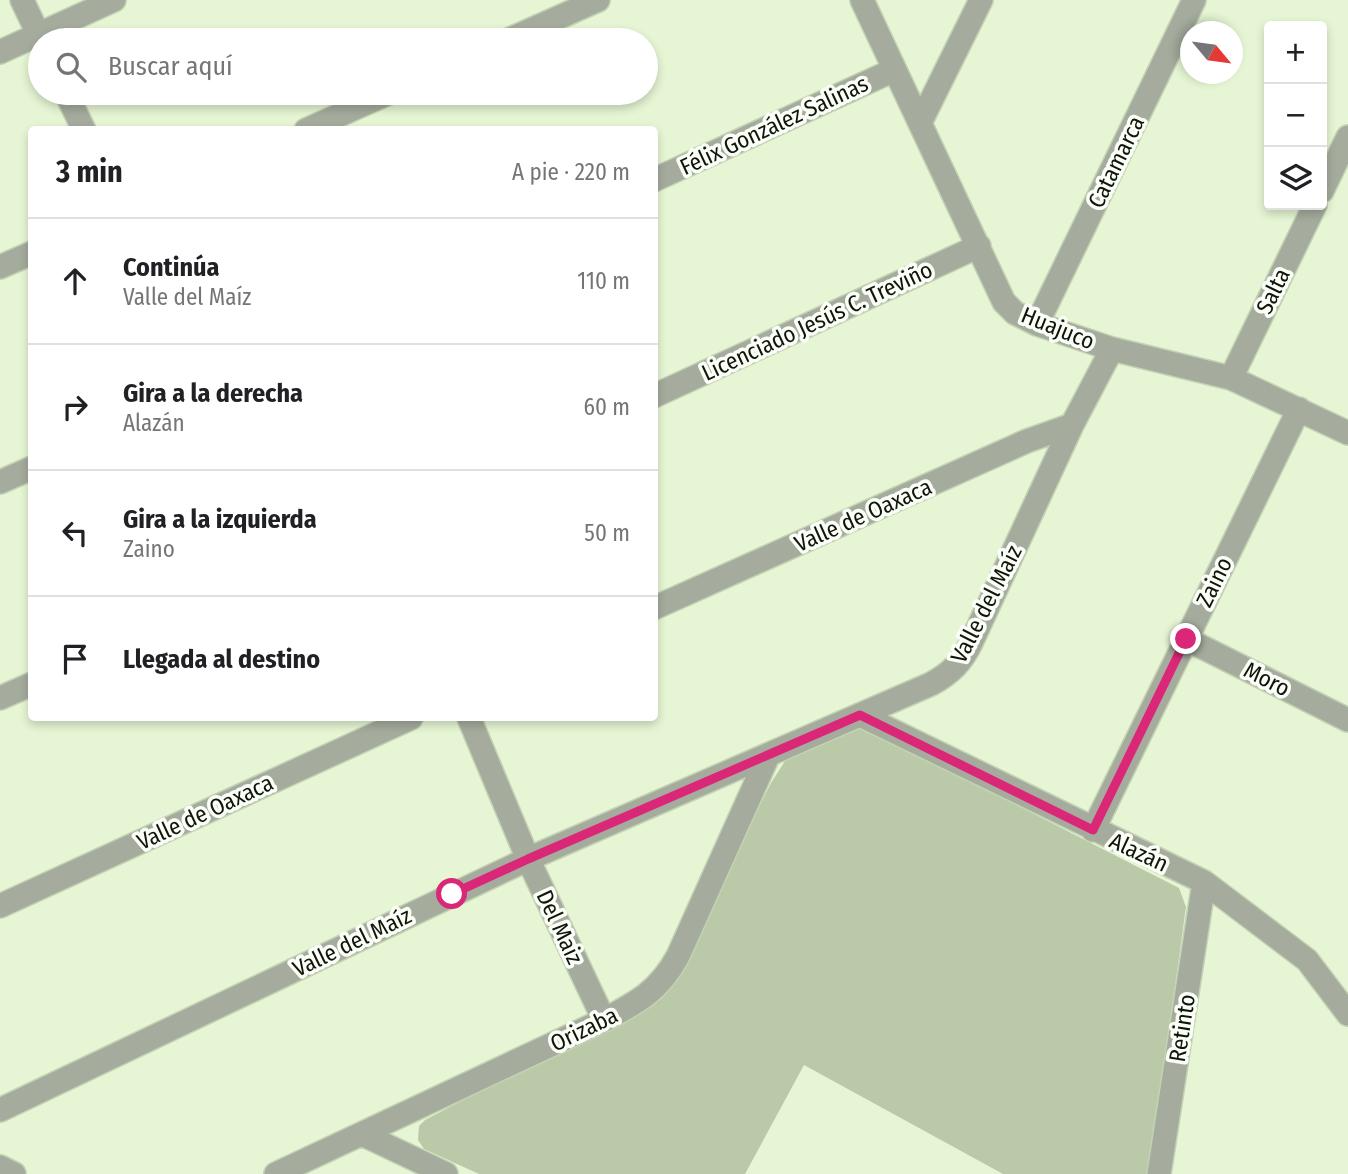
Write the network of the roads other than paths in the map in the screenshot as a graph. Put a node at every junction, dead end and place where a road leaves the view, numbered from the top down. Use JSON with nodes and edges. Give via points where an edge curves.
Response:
{"nodes":[{"id":1,"x":22,"y":0,"type":"edge"},
{"id":2,"x":114,"y":0,"type":"edge"},
{"id":3,"x":598,"y":0,"type":"edge"},
{"id":4,"x":862,"y":0,"type":"edge"},
{"id":5,"x":981,"y":0,"type":"edge"},
{"id":6,"x":1194,"y":0,"type":"edge"},
{"id":7,"x":36,"y":28,"type":"edge"},
{"id":8,"x":58,"y":28,"type":"edge"},
{"id":9,"x":535,"y":28,"type":"edge"},
{"id":10,"x":28,"y":42,"type":"edge"},
{"id":11,"x":0,"y":52,"type":"edge"},
{"id":12,"x":894,"y":70,"type":"junction"},
{"id":13,"x":72,"y":105,"type":"edge"},
{"id":14,"x":362,"y":105,"type":"edge"},
{"id":15,"x":920,"y":123,"type":"junction"},
{"id":16,"x":82,"y":126,"type":"edge"},
{"id":17,"x":315,"y":126,"type":"edge"},
{"id":18,"x":1348,"y":137,"type":"edge"},
{"id":19,"x":658,"y":178,"type":"edge"},
{"id":20,"x":1327,"y":181,"type":"edge"},
{"id":21,"x":1313,"y":210,"type":"edge"},
{"id":22,"x":979,"y":246,"type":"junction"},
{"id":23,"x":28,"y":255,"type":"edge"},
{"id":24,"x":0,"y":267,"type":"edge"},
{"id":25,"x":1037,"y":324,"type":"junction"},
{"id":26,"x":1112,"y":349,"type":"junction"},
{"id":27,"x":1231,"y":378,"type":"junction"},
{"id":28,"x":658,"y":394,"type":"edge"},
{"id":29,"x":1298,"y":409,"type":"junction"},
{"id":30,"x":1072,"y":425,"type":"junction"},
{"id":31,"x":1348,"y":433,"type":"edge"},
{"id":32,"x":28,"y":470,"type":"edge"},
{"id":33,"x":0,"y":482,"type":"edge"},
{"id":34,"x":658,"y":606,"type":"edge"},
{"id":35,"x":1186,"y":639,"type":"junction"},
{"id":36,"x":28,"y":686,"type":"edge"},
{"id":37,"x":0,"y":698,"type":"edge"},
{"id":38,"x":860,"y":715,"type":"junction"},
{"id":39,"x":1348,"y":720,"type":"edge"},
{"id":40,"x":404,"y":721,"type":"edge"},
{"id":41,"x":470,"y":721,"type":"edge"},
{"id":42,"x":768,"y":756,"type":"junction"},
{"id":43,"x":1093,"y":830,"type":"junction"},
{"id":44,"x":528,"y":859,"type":"junction"},
{"id":45,"x":1204,"y":882,"type":"junction"},
{"id":46,"x":0,"y":906,"type":"edge"},
{"id":47,"x":1348,"y":1014,"type":"edge"},
{"id":48,"x":604,"y":1020,"type":"junction"},
{"id":49,"x":0,"y":1110,"type":"edge"},
{"id":50,"x":362,"y":1134,"type":"junction"},
{"id":51,"x":0,"y":1167,"type":"edge"},
{"id":52,"x":14,"y":1174,"type":"edge"},
{"id":53,"x":276,"y":1174,"type":"edge"},
{"id":54,"x":446,"y":1174,"type":"edge"},
{"id":55,"x":1159,"y":1174,"type":"edge"}],
"edges":[{"from":1,"to":7,"type":"street"},
{"from":2,"to":8,"type":"street"},
{"from":3,"to":9,"type":"street"},
{"from":4,"to":12,"type":"street","name":"Huajuco"},
{"from":5,"to":15,"type":"street"},
{"from":6,"to":25,"type":"street","name":"Catamarca"},
{"from":10,"to":11,"type":"street"},
{"from":12,"to":15,"type":"street","name":"Huajuco"},
{"from":12,"to":19,"type":"street","name":"Félix González Salinas"},
{"from":13,"to":16,"type":"street"},
{"from":14,"to":17,"type":"street"},
{"from":15,"to":22,"type":"street","name":"Huajuco"},
{"from":18,"to":20,"type":"street"},
{"from":21,"to":27,"type":"street","name":"Salta"},
{"from":22,"to":25,"type":"street","name":"Huajuco","via":[[1004,302]]},
{"from":22,"to":28,"type":"street","name":"Licenciado Jesús C. Treviño"},
{"from":23,"to":24,"type":"street"},
{"from":25,"to":26,"type":"street","name":"Huajuco"},
{"from":26,"to":27,"type":"street","name":"Huajuco"},
{"from":26,"to":30,"type":"street","name":"Valle del Maíz"},
{"from":27,"to":29,"type":"street","name":"Huajuco"},
{"from":29,"to":31,"type":"street","name":"Huajuco"},
{"from":29,"to":35,"type":"street","name":"Zaino"},
{"from":30,"to":34,"type":"street","name":"Valle de Oaxaca"},
{"from":30,"to":38,"type":"street","name":"Valle del Maíz","via":[[964,656],[931,684]]},
{"from":32,"to":33,"type":"street"},
{"from":35,"to":39,"type":"street","name":"Moro"},
{"from":35,"to":43,"type":"street","name":"Zaino"},
{"from":36,"to":37,"type":"street"},
{"from":38,"to":42,"type":"street","name":"Valle del Maíz"},
{"from":38,"to":43,"type":"street","name":"Alazán"},
{"from":40,"to":46,"type":"street","name":"Valle de Oaxaca"},
{"from":41,"to":44,"type":"street","name":"Del Maiz"},
{"from":42,"to":44,"type":"street","name":"Valle del Maíz"},
{"from":42,"to":48,"type":"street","name":"Orizaba","via":[[667,976],[654,991]]},
{"from":43,"to":45,"type":"street","name":"Alazán"},
{"from":44,"to":48,"type":"street","name":"Del Maiz"},
{"from":44,"to":49,"type":"street","name":"Valle del Maíz"},
{"from":45,"to":47,"type":"street","name":"Alazán","via":[[1307,960]]},
{"from":45,"to":55,"type":"street","name":"Retinto"},
{"from":48,"to":50,"type":"street","name":"Orizaba"},
{"from":50,"to":53,"type":"street","name":"Orizaba"},
{"from":50,"to":54,"type":"street"},
{"from":51,"to":52,"type":"street"}]}
